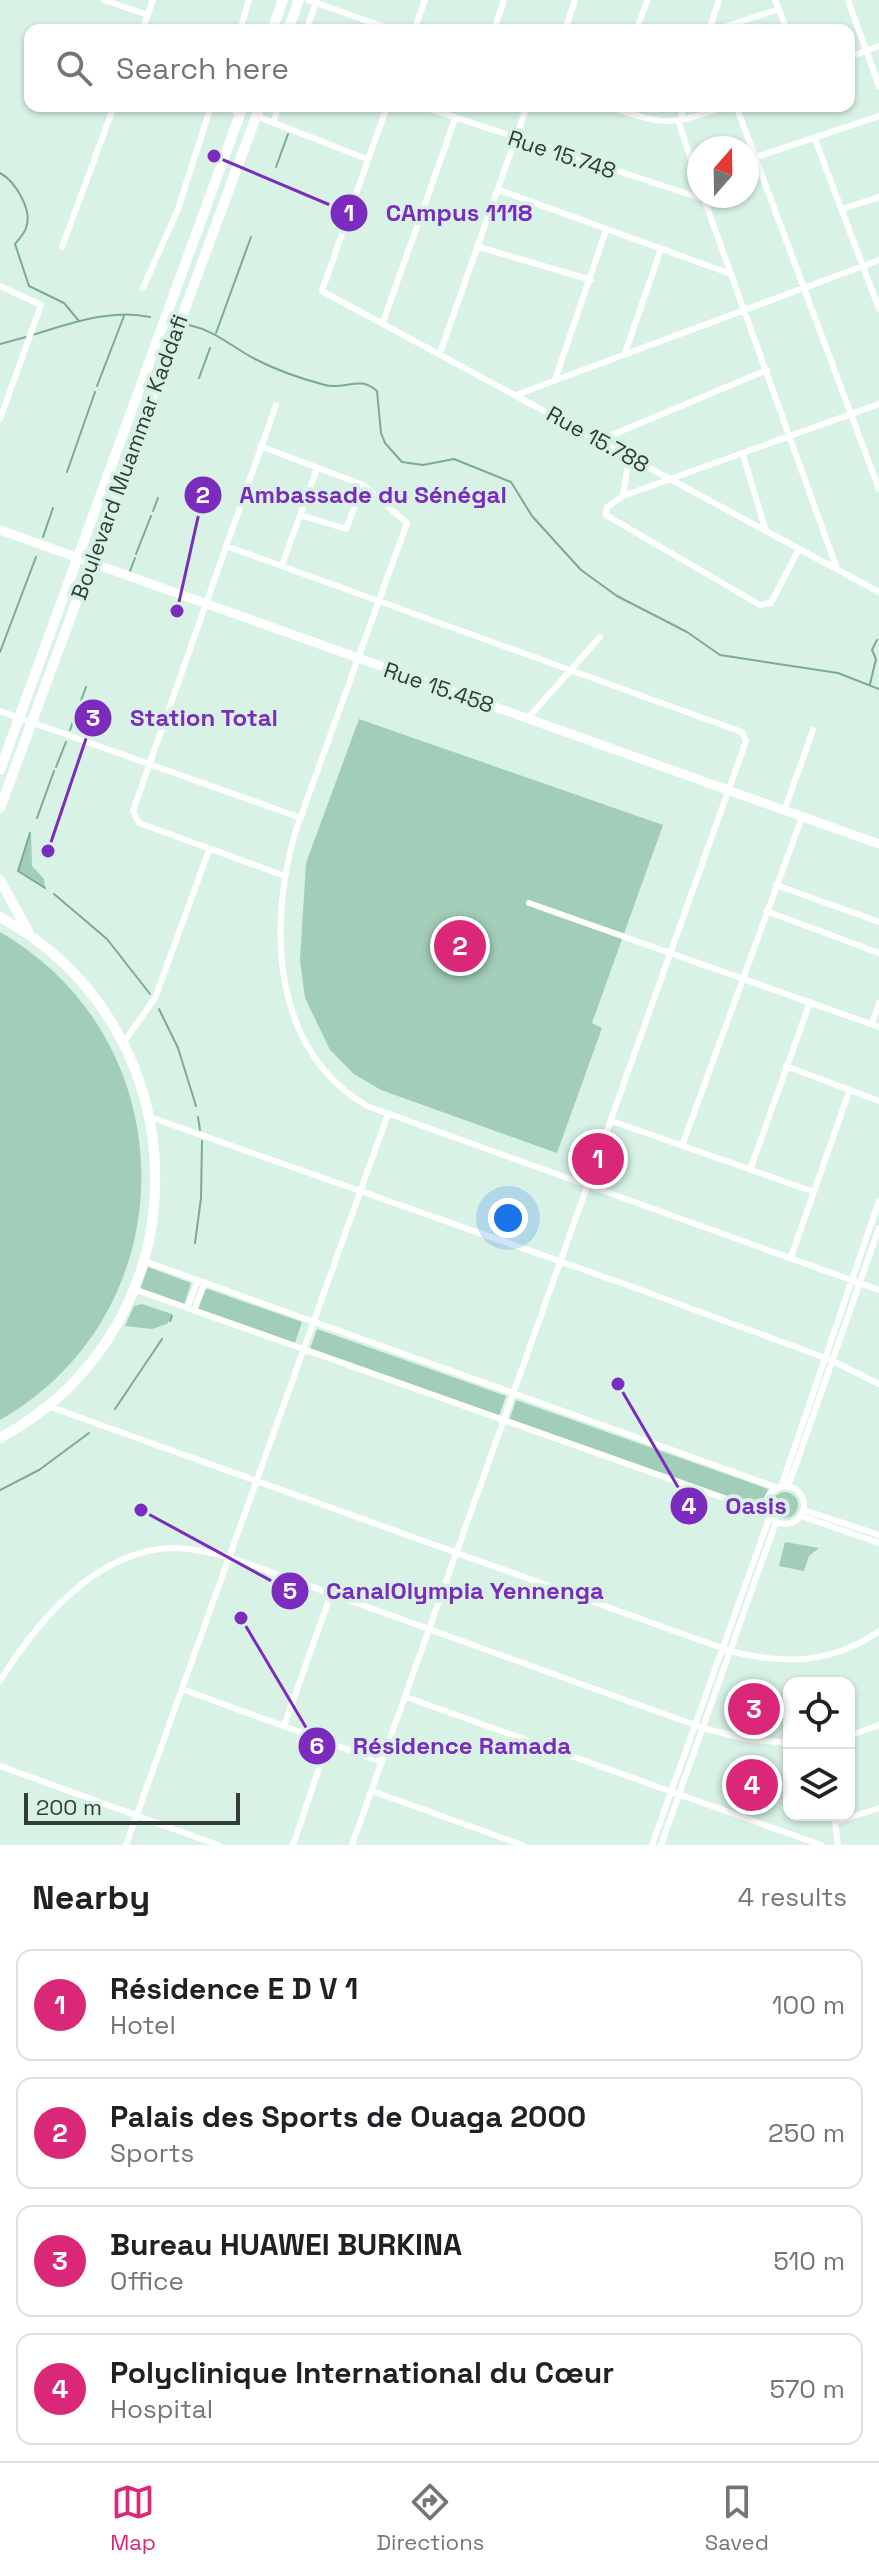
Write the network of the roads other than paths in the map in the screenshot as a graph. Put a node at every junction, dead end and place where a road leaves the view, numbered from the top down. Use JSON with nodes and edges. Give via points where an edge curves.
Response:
{"nodes":[{"id":1,"x":104,"y":0,"type":"edge"},
{"id":2,"x":153,"y":0,"type":"edge"},
{"id":3,"x":249,"y":0,"type":"edge"},
{"id":4,"x":283,"y":0,"type":"edge"},
{"id":5,"x":299,"y":0,"type":"edge"},
{"id":6,"x":425,"y":0,"type":"edge"},
{"id":7,"x":504,"y":0,"type":"edge"},
{"id":8,"x":575,"y":0,"type":"edge"},
{"id":9,"x":648,"y":0,"type":"edge"},
{"id":10,"x":719,"y":0,"type":"edge"},
{"id":11,"x":775,"y":0,"type":"edge"},
{"id":12,"x":848,"y":0,"type":"edge"},
{"id":13,"x":314,"y":1,"type":"edge"},
{"id":14,"x":779,"y":9,"type":"junction"},
{"id":15,"x":148,"y":15,"type":"junction"},
{"id":16,"x":144,"y":24,"type":"edge"},
{"id":17,"x":242,"y":24,"type":"edge"},
{"id":18,"x":274,"y":24,"type":"edge"},
{"id":19,"x":290,"y":24,"type":"edge"},
{"id":20,"x":308,"y":24,"type":"edge"},
{"id":21,"x":377,"y":24,"type":"edge"},
{"id":22,"x":416,"y":24,"type":"edge"},
{"id":23,"x":496,"y":24,"type":"edge"},
{"id":24,"x":567,"y":24,"type":"edge"},
{"id":25,"x":638,"y":24,"type":"edge"},
{"id":26,"x":711,"y":24,"type":"edge"},
{"id":27,"x":733,"y":24,"type":"edge"},
{"id":28,"x":785,"y":24,"type":"edge"},
{"id":29,"x":879,"y":46,"type":"edge"},
{"id":30,"x":867,"y":50,"type":"junction"},
{"id":31,"x":855,"y":55,"type":"edge"},
{"id":32,"x":879,"y":86,"type":"edge"},
{"id":33,"x":112,"y":112,"type":"edge"},
{"id":34,"x":209,"y":112,"type":"edge"},
{"id":35,"x":241,"y":112,"type":"edge"},
{"id":36,"x":258,"y":112,"type":"edge"},
{"id":37,"x":259,"y":112,"type":"edge"},
{"id":38,"x":277,"y":112,"type":"edge"},
{"id":39,"x":385,"y":112,"type":"edge"},
{"id":40,"x":437,"y":112,"type":"edge"},
{"id":41,"x":525,"y":112,"type":"edge"},
{"id":42,"x":627,"y":112,"type":"edge"},
{"id":43,"x":682,"y":112,"type":"edge"},
{"id":44,"x":709,"y":112,"type":"edge"},
{"id":45,"x":738,"y":112,"type":"edge"},
{"id":46,"x":879,"y":116,"type":"edge"},
{"id":47,"x":455,"y":119,"type":"junction"},
{"id":48,"x":273,"y":122,"type":"junction"},
{"id":49,"x":679,"y":123,"type":"junction"},
{"id":50,"x":748,"y":136,"type":"edge"},
{"id":51,"x":815,"y":139,"type":"junction"},
{"id":52,"x":515,"y":140,"type":"junction"},
{"id":53,"x":687,"y":148,"type":"edge"},
{"id":54,"x":759,"y":156,"type":"edge"},
{"id":55,"x":367,"y":159,"type":"junction"},
{"id":56,"x":759,"y":165,"type":"edge"},
{"id":57,"x":499,"y":190,"type":"junction"},
{"id":58,"x":687,"y":192,"type":"edge"},
{"id":59,"x":879,"y":197,"type":"edge"},
{"id":60,"x":707,"y":208,"type":"edge"},
{"id":61,"x":842,"y":209,"type":"junction"},
{"id":62,"x":606,"y":230,"type":"junction"},
{"id":63,"x":62,"y":247,"type":"dead end"},
{"id":64,"x":479,"y":247,"type":"junction"},
{"id":65,"x":661,"y":249,"type":"junction"},
{"id":66,"x":879,"y":260,"type":"edge"},
{"id":67,"x":861,"y":266,"type":"junction"},
{"id":68,"x":731,"y":274,"type":"junction"},
{"id":69,"x":591,"y":280,"type":"junction"},
{"id":70,"x":0,"y":286,"type":"edge"},
{"id":71,"x":803,"y":286,"type":"junction"},
{"id":72,"x":143,"y":288,"type":"dead end"},
{"id":73,"x":742,"y":308,"type":"junction"},
{"id":74,"x":879,"y":309,"type":"edge"},
{"id":75,"x":383,"y":322,"type":"junction"},
{"id":76,"x":440,"y":353,"type":"junction"},
{"id":77,"x":625,"y":353,"type":"junction"},
{"id":78,"x":767,"y":370,"type":"junction"},
{"id":79,"x":556,"y":377,"type":"junction"},
{"id":80,"x":516,"y":395,"type":"junction"},
{"id":81,"x":879,"y":404,"type":"edge"},
{"id":82,"x":276,"y":405,"type":"dead end"},
{"id":83,"x":2,"y":408,"type":"edge"},
{"id":84,"x":853,"y":414,"type":"junction"},
{"id":85,"x":0,"y":419,"type":"edge"},
{"id":86,"x":793,"y":437,"type":"junction"},
{"id":87,"x":600,"y":440,"type":"junction"},
{"id":88,"x":260,"y":446,"type":"junction"},
{"id":89,"x":743,"y":455,"type":"junction"},
{"id":90,"x":629,"y":456,"type":"junction"},
{"id":91,"x":875,"y":467,"type":"edge"},
{"id":92,"x":317,"y":469,"type":"junction"},
{"id":93,"x":673,"y":480,"type":"junction"},
{"id":94,"x":363,"y":485,"type":"junction"},
{"id":95,"x":879,"y":489,"type":"edge"},
{"id":96,"x":623,"y":496,"type":"junction"},
{"id":97,"x":300,"y":515,"type":"junction"},
{"id":98,"x":0,"y":530,"type":"edge"},
{"id":99,"x":766,"y":531,"type":"junction"},
{"id":100,"x":226,"y":546,"type":"junction"},
{"id":101,"x":799,"y":549,"type":"junction"},
{"id":102,"x":77,"y":557,"type":"junction"},
{"id":103,"x":90,"y":561,"type":"junction"},
{"id":104,"x":282,"y":565,"type":"junction"},
{"id":105,"x":838,"y":570,"type":"junction"},
{"id":106,"x":879,"y":592,"type":"edge"},
{"id":107,"x":379,"y":601,"type":"junction"},
{"id":108,"x":206,"y":604,"type":"junction"},
{"id":109,"x":600,"y":637,"type":"dead end"},
{"id":110,"x":358,"y":658,"type":"junction"},
{"id":111,"x":568,"y":669,"type":"junction"},
{"id":112,"x":0,"y":711,"type":"edge"},
{"id":113,"x":19,"y":718,"type":"junction"},
{"id":114,"x":528,"y":718,"type":"junction"},
{"id":115,"x":32,"y":722,"type":"junction"},
{"id":116,"x":813,"y":730,"type":"dead end"},
{"id":117,"x":150,"y":763,"type":"junction"},
{"id":118,"x":0,"y":770,"type":"edge"},
{"id":119,"x":729,"y":791,"type":"junction"},
{"id":120,"x":0,"y":808,"type":"edge"},
{"id":121,"x":784,"y":811,"type":"junction"},
{"id":122,"x":802,"y":817,"type":"junction"},
{"id":123,"x":301,"y":818,"type":"junction"},
{"id":124,"x":879,"y":844,"type":"edge"},
{"id":125,"x":209,"y":850,"type":"junction"},
{"id":126,"x":285,"y":876,"type":"junction"},
{"id":127,"x":0,"y":880,"type":"edge"},
{"id":128,"x":776,"y":885,"type":"junction"},
{"id":129,"x":529,"y":903,"type":"dead end"},
{"id":130,"x":766,"y":911,"type":"junction"},
{"id":131,"x":0,"y":917,"type":"edge"},
{"id":132,"x":879,"y":922,"type":"edge"},
{"id":133,"x":31,"y":936,"type":"junction"},
{"id":134,"x":673,"y":953,"type":"junction"},
{"id":135,"x":879,"y":953,"type":"edge"},
{"id":136,"x":742,"y":977,"type":"junction"},
{"id":137,"x":810,"y":1002,"type":"junction"},
{"id":138,"x":879,"y":1003,"type":"edge"},
{"id":139,"x":875,"y":1025,"type":"edge"},
{"id":140,"x":123,"y":1043,"type":"junction"},
{"id":141,"x":786,"y":1066,"type":"junction"},
{"id":142,"x":850,"y":1089,"type":"junction"},
{"id":143,"x":879,"y":1101,"type":"edge"},
{"id":144,"x":388,"y":1114,"type":"junction"},
{"id":145,"x":150,"y":1117,"type":"junction"},
{"id":146,"x":612,"y":1121,"type":"junction"},
{"id":147,"x":682,"y":1146,"type":"junction"},
{"id":148,"x":750,"y":1170,"type":"junction"},
{"id":149,"x":589,"y":1185,"type":"junction"},
{"id":150,"x":360,"y":1191,"type":"junction"},
{"id":151,"x":814,"y":1192,"type":"junction"},
{"id":152,"x":879,"y":1201,"type":"edge"},
{"id":153,"x":878,"y":1210,"type":"edge"},
{"id":154,"x":879,"y":1228,"type":"edge"},
{"id":155,"x":791,"y":1257,"type":"junction"},
{"id":156,"x":144,"y":1261,"type":"junction"},
{"id":157,"x":561,"y":1263,"type":"junction"},
{"id":158,"x":857,"y":1280,"type":"junction"},
{"id":159,"x":201,"y":1281,"type":"junction"},
{"id":160,"x":134,"y":1289,"type":"junction"},
{"id":161,"x":879,"y":1290,"type":"edge"},
{"id":162,"x":190,"y":1309,"type":"junction"},
{"id":163,"x":314,"y":1321,"type":"junction"},
{"id":164,"x":303,"y":1349,"type":"junction"},
{"id":165,"x":828,"y":1359,"type":"junction"},
{"id":166,"x":879,"y":1384,"type":"edge"},
{"id":167,"x":515,"y":1393,"type":"junction"},
{"id":168,"x":48,"y":1406,"type":"junction"},
{"id":169,"x":505,"y":1421,"type":"junction"},
{"id":170,"x":0,"y":1438,"type":"edge"},
{"id":171,"x":256,"y":1481,"type":"junction"},
{"id":172,"x":782,"y":1487,"type":"junction"},
{"id":173,"x":803,"y":1513,"type":"junction"},
{"id":174,"x":769,"y":1515,"type":"junction"},
{"id":175,"x":776,"y":1522,"type":"junction"},
{"id":176,"x":879,"y":1535,"type":"edge"},
{"id":177,"x":879,"y":1543,"type":"edge"},
{"id":178,"x":458,"y":1553,"type":"junction"},
{"id":179,"x":229,"y":1557,"type":"junction"},
{"id":180,"x":331,"y":1594,"type":"junction"},
{"id":181,"x":430,"y":1629,"type":"junction"},
{"id":182,"x":879,"y":1631,"type":"edge"},
{"id":183,"x":721,"y":1648,"type":"junction"},
{"id":184,"x":730,"y":1651,"type":"junction"},
{"id":185,"x":0,"y":1681,"type":"edge"},
{"id":186,"x":182,"y":1689,"type":"junction"},
{"id":187,"x":406,"y":1697,"type":"junction"},
{"id":188,"x":694,"y":1724,"type":"junction"},
{"id":189,"x":879,"y":1725,"type":"edge"},
{"id":190,"x":284,"y":1726,"type":"junction"},
{"id":191,"x":703,"y":1728,"type":"junction"},
{"id":192,"x":855,"y":1734,"type":"edge"},
{"id":193,"x":328,"y":1742,"type":"junction"},
{"id":194,"x":783,"y":1742,"type":"edge"},
{"id":195,"x":382,"y":1762,"type":"junction"},
{"id":196,"x":0,"y":1766,"type":"edge"},
{"id":197,"x":372,"y":1791,"type":"junction"},
{"id":198,"x":670,"y":1792,"type":"junction"},
{"id":199,"x":679,"y":1795,"type":"junction"},
{"id":200,"x":879,"y":1808,"type":"edge"},
{"id":201,"x":855,"y":1813,"type":"edge"},
{"id":202,"x":137,"y":1815,"type":"junction"},
{"id":203,"x":834,"y":1821,"type":"edge"},
{"id":204,"x":126,"y":1845,"type":"edge"},
{"id":205,"x":218,"y":1845,"type":"edge"},
{"id":206,"x":293,"y":1845,"type":"edge"},
{"id":207,"x":352,"y":1845,"type":"edge"},
{"id":208,"x":522,"y":1845,"type":"edge"},
{"id":209,"x":652,"y":1845,"type":"edge"},
{"id":210,"x":661,"y":1845,"type":"edge"},
{"id":211,"x":821,"y":1845,"type":"edge"},
{"id":212,"x":838,"y":1845,"type":"edge"}],
"edges":[{"from":1,"to":15,"type":"street"},
{"from":2,"to":15,"type":"street"},
{"from":3,"to":17,"type":"street"},
{"from":4,"to":18,"type":"main road"},
{"from":5,"to":19,"type":"main road"},
{"from":6,"to":22,"type":"street"},
{"from":7,"to":23,"type":"street"},
{"from":8,"to":24,"type":"street"},
{"from":9,"to":25,"type":"street"},
{"from":10,"to":26,"type":"street"},
{"from":11,"to":14,"type":"street"},
{"from":12,"to":30,"type":"street"},
{"from":13,"to":20,"type":"street"},
{"from":13,"to":21,"type":"street"},
{"from":14,"to":27,"type":"street"},
{"from":14,"to":28,"type":"street"},
{"from":15,"to":16,"type":"street"},
{"from":29,"to":30,"type":"street"},
{"from":30,"to":31,"type":"street"},
{"from":30,"to":32,"type":"street"},
{"from":33,"to":63,"type":"street"},
{"from":34,"to":72,"type":"street","via":[[178,209]]},
{"from":35,"to":102,"type":"main road","name":"Boulevard Muammar Kaddafi"},
{"from":36,"to":103,"type":"main road","name":"Boulevard Muammar Kaddafi"},
{"from":37,"to":48,"type":"street"},
{"from":38,"to":48,"type":"street"},
{"from":39,"to":55,"type":"street"},
{"from":40,"to":47,"type":"street","name":"Rue 15.748"},
{"from":41,"to":52,"type":"street"},
{"from":42,"to":49,"type":"street"},
{"from":43,"to":49,"type":"street"},
{"from":44,"to":49,"type":"street"},
{"from":45,"to":50,"type":"street"},
{"from":46,"to":51,"type":"street"},
{"from":47,"to":52,"type":"street","name":"Rue 15.748"},
{"from":47,"to":75,"type":"street"},
{"from":48,"to":55,"type":"street"},
{"from":49,"to":53,"type":"street"},
{"from":51,"to":54,"type":"street"},
{"from":51,"to":61,"type":"street"},
{"from":52,"to":57,"type":"street"},
{"from":52,"to":58,"type":"street","name":"Rue 15.748"},
{"from":55,"to":75,"type":"street","name":"Rue 15.788","via":[[321,285],[329,298]]},
{"from":56,"to":71,"type":"street"},
{"from":57,"to":62,"type":"street"},
{"from":57,"to":64,"type":"street"},
{"from":59,"to":61,"type":"street"},
{"from":60,"to":68,"type":"street"},
{"from":61,"to":67,"type":"street"},
{"from":62,"to":65,"type":"street"},
{"from":62,"to":69,"type":"street"},
{"from":64,"to":69,"type":"street"},
{"from":64,"to":76,"type":"street"},
{"from":65,"to":68,"type":"street"},
{"from":65,"to":77,"type":"street"},
{"from":66,"to":67,"type":"street"},
{"from":67,"to":71,"type":"street"},
{"from":67,"to":74,"type":"street"},
{"from":68,"to":73,"type":"street"},
{"from":69,"to":79,"type":"street"},
{"from":70,"to":83,"type":"street","via":[[41,304]]},
{"from":71,"to":73,"type":"street"},
{"from":71,"to":84,"type":"street"},
{"from":73,"to":77,"type":"street"},
{"from":73,"to":78,"type":"street"},
{"from":75,"to":76,"type":"street","name":"Rue 15.788"},
{"from":76,"to":80,"type":"street","name":"Rue 15.788"},
{"from":77,"to":79,"type":"street"},
{"from":78,"to":86,"type":"street"},
{"from":78,"to":87,"type":"street"},
{"from":79,"to":80,"type":"street"},
{"from":80,"to":87,"type":"street","name":"Rue 15.788"},
{"from":81,"to":84,"type":"street"},
{"from":82,"to":88,"type":"street"},
{"from":83,"to":85,"type":"street"},
{"from":84,"to":86,"type":"street"},
{"from":84,"to":91,"type":"street"},
{"from":86,"to":89,"type":"street"},
{"from":86,"to":105,"type":"street"},
{"from":87,"to":90,"type":"street","name":"Rue 15.788"},
{"from":88,"to":92,"type":"street"},
{"from":88,"to":100,"type":"street"},
{"from":89,"to":93,"type":"street"},
{"from":89,"to":99,"type":"street"},
{"from":90,"to":93,"type":"street","name":"Rue 15.788"},
{"from":90,"to":96,"type":"street"},
{"from":91,"to":95,"type":"street"},
{"from":92,"to":94,"type":"street"},
{"from":92,"to":97,"type":"street"},
{"from":93,"to":96,"type":"street"},
{"from":93,"to":99,"type":"street","name":"Rue 15.788"},
{"from":94,"to":97,"type":"street","via":[[346,529]]},
{"from":94,"to":107,"type":"street","via":[[407,523]]},
{"from":96,"to":101,"type":"street","via":[[607,507],[606,515],[760,605],[771,603]]},
{"from":97,"to":104,"type":"street"},
{"from":98,"to":102,"type":"main road","name":"Rue 15.458"},
{"from":99,"to":101,"type":"street","name":"Rue 15.788"},
{"from":100,"to":104,"type":"street"},
{"from":100,"to":108,"type":"street"},
{"from":101,"to":105,"type":"street","name":"Rue 15.788"},
{"from":102,"to":103,"type":"main road","name":"Rue 15.458"},
{"from":102,"to":113,"type":"main road","name":"Boulevard Muammar Kaddafi"},
{"from":103,"to":108,"type":"main road","name":"Rue 15.458"},
{"from":103,"to":115,"type":"main road","name":"Boulevard Muammar Kaddafi"},
{"from":104,"to":107,"type":"street"},
{"from":105,"to":106,"type":"street","name":"Rue 15.788"},
{"from":107,"to":110,"type":"street"},
{"from":107,"to":111,"type":"street"},
{"from":108,"to":110,"type":"main road","name":"Rue 15.458"},
{"from":108,"to":117,"type":"street"},
{"from":109,"to":111,"type":"street"},
{"from":110,"to":114,"type":"main road","name":"Rue 15.458"},
{"from":110,"to":123,"type":"street"},
{"from":111,"to":114,"type":"street"},
{"from":111,"to":119,"type":"street","via":[[742,732],[746,741]]},
{"from":112,"to":113,"type":"street"},
{"from":113,"to":115,"type":"street"},
{"from":113,"to":118,"type":"main road","name":"Boulevard Muammar Kaddafi"},
{"from":114,"to":119,"type":"main road","name":"Rue 15.458"},
{"from":115,"to":117,"type":"street"},
{"from":115,"to":120,"type":"main road","name":"Boulevard Muammar Kaddafi"},
{"from":116,"to":121,"type":"street"},
{"from":117,"to":123,"type":"street"},
{"from":117,"to":125,"type":"street","via":[[134,818]]},
{"from":119,"to":121,"type":"main road","name":"Rue 15.458"},
{"from":119,"to":134,"type":"street"},
{"from":121,"to":122,"type":"main road","name":"Rue 15.458"},
{"from":122,"to":124,"type":"main road","name":"Rue 15.458"},
{"from":122,"to":128,"type":"street"},
{"from":123,"to":126,"type":"street"},
{"from":125,"to":126,"type":"street"},
{"from":125,"to":140,"type":"street","via":[[155,998]]},
{"from":126,"to":144,"type":"street","via":[[280,946],[296,1025],[315,1060],[345,1092]]},
{"from":127,"to":133,"type":"main road"},
{"from":128,"to":130,"type":"street"},
{"from":128,"to":132,"type":"street"},
{"from":129,"to":134,"type":"street"},
{"from":130,"to":135,"type":"street"},
{"from":130,"to":136,"type":"street"},
{"from":131,"to":133,"type":"main road"},
{"from":133,"to":140,"type":"main road","via":[[90,992]]},
{"from":134,"to":136,"type":"street"},
{"from":134,"to":146,"type":"street"},
{"from":136,"to":137,"type":"street"},
{"from":136,"to":147,"type":"street"},
{"from":137,"to":139,"type":"street"},
{"from":137,"to":141,"type":"street"},
{"from":138,"to":139,"type":"street"},
{"from":140,"to":145,"type":"main road"},
{"from":141,"to":142,"type":"street"},
{"from":141,"to":148,"type":"street"},
{"from":142,"to":143,"type":"street"},
{"from":142,"to":151,"type":"street"},
{"from":144,"to":149,"type":"street"},
{"from":144,"to":150,"type":"street"},
{"from":145,"to":150,"type":"street"},
{"from":145,"to":156,"type":"main road","via":[[156,1179]]},
{"from":146,"to":147,"type":"street"},
{"from":146,"to":149,"type":"street"},
{"from":147,"to":148,"type":"street"},
{"from":148,"to":151,"type":"street"},
{"from":149,"to":155,"type":"street"},
{"from":149,"to":157,"type":"street"},
{"from":150,"to":157,"type":"street"},
{"from":150,"to":163,"type":"street"},
{"from":151,"to":155,"type":"street"},
{"from":152,"to":153,"type":"street"},
{"from":153,"to":158,"type":"street"},
{"from":154,"to":158,"type":"street"},
{"from":155,"to":158,"type":"street"},
{"from":156,"to":159,"type":"street"},
{"from":156,"to":160,"type":"main road"},
{"from":157,"to":165,"type":"street"},
{"from":157,"to":167,"type":"street"},
{"from":158,"to":161,"type":"street"},
{"from":158,"to":165,"type":"street"},
{"from":159,"to":162,"type":"street"},
{"from":159,"to":163,"type":"street"},
{"from":160,"to":162,"type":"street"},
{"from":160,"to":168,"type":"main road","via":[[102,1348]]},
{"from":162,"to":164,"type":"street"},
{"from":163,"to":164,"type":"street"},
{"from":163,"to":167,"type":"street"},
{"from":164,"to":169,"type":"street"},
{"from":164,"to":171,"type":"street"},
{"from":165,"to":166,"type":"street"},
{"from":165,"to":172,"type":"street"},
{"from":167,"to":169,"type":"street"},
{"from":167,"to":172,"type":"street"},
{"from":168,"to":170,"type":"main road"},
{"from":168,"to":171,"type":"street"},
{"from":169,"to":174,"type":"street"},
{"from":169,"to":178,"type":"street"},
{"from":171,"to":178,"type":"street"},
{"from":171,"to":179,"type":"street"},
{"from":172,"to":173,"type":"street","via":[[801,1495]]},
{"from":172,"to":174,"type":"street","via":[[768,1497]]},
{"from":173,"to":175,"type":"street","via":[[790,1524]]},
{"from":173,"to":176,"type":"street"},
{"from":173,"to":177,"type":"street"},
{"from":174,"to":175,"type":"street"},
{"from":174,"to":183,"type":"street"},
{"from":175,"to":184,"type":"street"},
{"from":178,"to":181,"type":"street"},
{"from":178,"to":183,"type":"street"},
{"from":179,"to":180,"type":"street"},
{"from":179,"to":185,"type":"street","via":[[167,1549],[115,1564],[87,1580],[46,1619]]},
{"from":179,"to":186,"type":"street"},
{"from":180,"to":181,"type":"street"},
{"from":180,"to":190,"type":"street"},
{"from":181,"to":187,"type":"street"},
{"from":181,"to":188,"type":"street"},
{"from":182,"to":184,"type":"street","via":[[846,1650],[809,1660],[770,1660]]},
{"from":183,"to":184,"type":"street"},
{"from":183,"to":188,"type":"street"},
{"from":184,"to":191,"type":"street"},
{"from":186,"to":190,"type":"street"},
{"from":186,"to":202,"type":"street"},
{"from":187,"to":195,"type":"street"},
{"from":187,"to":198,"type":"street"},
{"from":188,"to":191,"type":"street"},
{"from":188,"to":198,"type":"street"},
{"from":189,"to":192,"type":"street"},
{"from":190,"to":193,"type":"street"},
{"from":191,"to":194,"type":"street"},
{"from":191,"to":199,"type":"street"},
{"from":193,"to":195,"type":"street"},
{"from":193,"to":206,"type":"street"},
{"from":195,"to":197,"type":"street"},
{"from":196,"to":202,"type":"street"},
{"from":197,"to":207,"type":"street"},
{"from":197,"to":208,"type":"street"},
{"from":198,"to":199,"type":"street"},
{"from":198,"to":209,"type":"street"},
{"from":199,"to":210,"type":"street"},
{"from":199,"to":211,"type":"street"},
{"from":200,"to":201,"type":"street"},
{"from":202,"to":204,"type":"street"},
{"from":202,"to":205,"type":"street"},
{"from":203,"to":212,"type":"street"}]}
